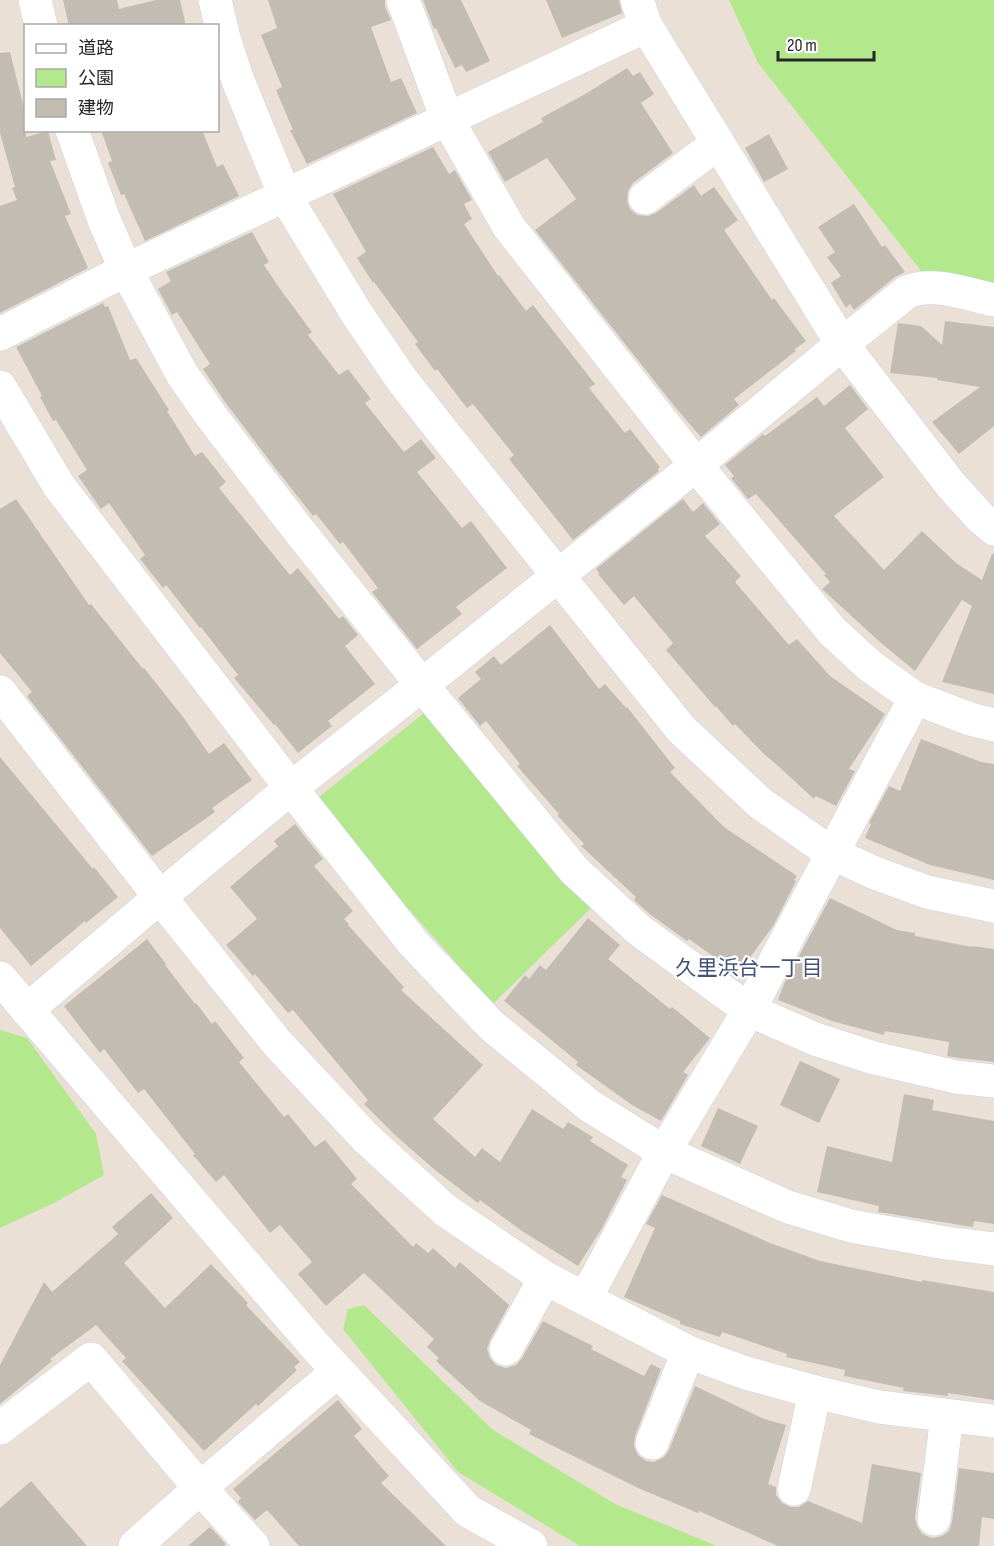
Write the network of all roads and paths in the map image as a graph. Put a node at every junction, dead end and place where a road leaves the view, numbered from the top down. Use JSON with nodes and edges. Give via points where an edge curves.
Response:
{"nodes":[{"id":1,"x":35,"y":0,"type":"edge"},
{"id":2,"x":215,"y":0,"type":"edge"},
{"id":3,"x":403,"y":0,"type":"edge"},
{"id":4,"x":642,"y":13,"type":"edge"},
{"id":5,"x":41,"y":24,"type":"edge"},
{"id":6,"x":447,"y":119,"type":"junction"},
{"id":7,"x":73,"y":132,"type":"edge"},
{"id":8,"x":718,"y":143,"type":"junction"},
{"id":9,"x":285,"y":196,"type":"junction"},
{"id":10,"x":645,"y":198,"type":"dead end"},
{"id":11,"x":126,"y":270,"type":"junction"},
{"id":12,"x":994,"y":300,"type":"edge"},
{"id":13,"x":0,"y":334,"type":"edge"},
{"id":14,"x":842,"y":344,"type":"junction"},
{"id":15,"x":0,"y":387,"type":"edge"},
{"id":16,"x":696,"y":465,"type":"junction"},
{"id":17,"x":994,"y":529,"type":"edge"},
{"id":18,"x":559,"y":575,"type":"junction"},
{"id":19,"x":422,"y":685,"type":"junction"},
{"id":20,"x":0,"y":692,"type":"edge"},
{"id":21,"x":915,"y":698,"type":"junction"},
{"id":22,"x":994,"y":725,"type":"edge"},
{"id":23,"x":291,"y":788,"type":"junction"},
{"id":24,"x":831,"y":853,"type":"junction"},
{"id":25,"x":160,"y":897,"type":"junction"},
{"id":26,"x":994,"y":906,"type":"edge"},
{"id":27,"x":0,"y":978,"type":"edge"},
{"id":28,"x":27,"y":1010,"type":"junction"},
{"id":29,"x":749,"y":1010,"type":"junction"},
{"id":30,"x":994,"y":1081,"type":"edge"},
{"id":31,"x":664,"y":1152,"type":"junction"},
{"id":32,"x":994,"y":1249,"type":"edge"},
{"id":33,"x":545,"y":1278,"type":"junction"},
{"id":34,"x":585,"y":1299,"type":"junction"},
{"id":35,"x":506,"y":1349,"type":"dead end"},
{"id":36,"x":688,"y":1352,"type":"junction"},
{"id":37,"x":338,"y":1371,"type":"junction"},
{"id":38,"x":815,"y":1392,"type":"junction"},
{"id":39,"x":947,"y":1416,"type":"junction"},
{"id":40,"x":994,"y":1421,"type":"edge"},
{"id":41,"x":0,"y":1428,"type":"edge"},
{"id":42,"x":652,"y":1443,"type":"dead end"},
{"id":43,"x":200,"y":1488,"type":"junction"},
{"id":44,"x":794,"y":1489,"type":"dead end"},
{"id":45,"x":934,"y":1519,"type":"dead end"},
{"id":46,"x":135,"y":1546,"type":"edge"},
{"id":47,"x":253,"y":1546,"type":"edge"},
{"id":48,"x":531,"y":1546,"type":"edge"}],
"edges":[{"from":1,"to":5,"type":"street"},
{"from":2,"to":9,"type":"street","via":[[237,78]]},
{"from":3,"to":6,"type":"street"},
{"from":4,"to":6,"type":"street"},
{"from":4,"to":8,"type":"street"},
{"from":6,"to":9,"type":"street"},
{"from":6,"to":16,"type":"street","via":[[509,228]]},
{"from":7,"to":11,"type":"street"},
{"from":8,"to":10,"type":"street"},
{"from":8,"to":14,"type":"street"},
{"from":9,"to":11,"type":"street"},
{"from":9,"to":18,"type":"street","via":[[402,380]]},
{"from":11,"to":13,"type":"street"},
{"from":11,"to":19,"type":"street","via":[[182,374],[212,417]]},
{"from":12,"to":14,"type":"street","via":[[918,288],[907,292]]},
{"from":14,"to":16,"type":"street"},
{"from":14,"to":17,"type":"street","via":[[951,485]]},
{"from":15,"to":23,"type":"street","via":[[59,486]]},
{"from":16,"to":18,"type":"street"},
{"from":16,"to":21,"type":"street","via":[[832,631],[870,666]]},
{"from":18,"to":19,"type":"street"},
{"from":18,"to":24,"type":"street","via":[[681,729],[760,803]]},
{"from":19,"to":23,"type":"street"},
{"from":19,"to":29,"type":"street","via":[[574,870],[639,930]]},
{"from":20,"to":25,"type":"street"},
{"from":21,"to":22,"type":"street"},
{"from":21,"to":24,"type":"street"},
{"from":23,"to":25,"type":"street"},
{"from":23,"to":31,"type":"street","via":[[414,944],[492,1026],[590,1106]]},
{"from":24,"to":26,"type":"street","via":[[927,892]]},
{"from":24,"to":29,"type":"street"},
{"from":25,"to":28,"type":"street"},
{"from":25,"to":33,"type":"street","via":[[278,1044],[366,1138],[445,1210]]},
{"from":27,"to":28,"type":"street"},
{"from":28,"to":37,"type":"street"},
{"from":29,"to":30,"type":"street","via":[[815,1039],[874,1058],[956,1077]]},
{"from":29,"to":31,"type":"street"},
{"from":31,"to":32,"type":"street","via":[[788,1207],[851,1226]]},
{"from":31,"to":34,"type":"street"},
{"from":33,"to":34,"type":"street"},
{"from":33,"to":35,"type":"street"},
{"from":34,"to":36,"type":"street"},
{"from":36,"to":38,"type":"street"},
{"from":36,"to":42,"type":"street"},
{"from":37,"to":43,"type":"street"},
{"from":37,"to":48,"type":"street","via":[[468,1511]]},
{"from":38,"to":39,"type":"street","via":[[879,1407]]},
{"from":38,"to":44,"type":"street"},
{"from":39,"to":40,"type":"street"},
{"from":39,"to":45,"type":"street"},
{"from":41,"to":43,"type":"street","via":[[91,1359]]},
{"from":43,"to":46,"type":"street"},
{"from":43,"to":47,"type":"street"}]}
